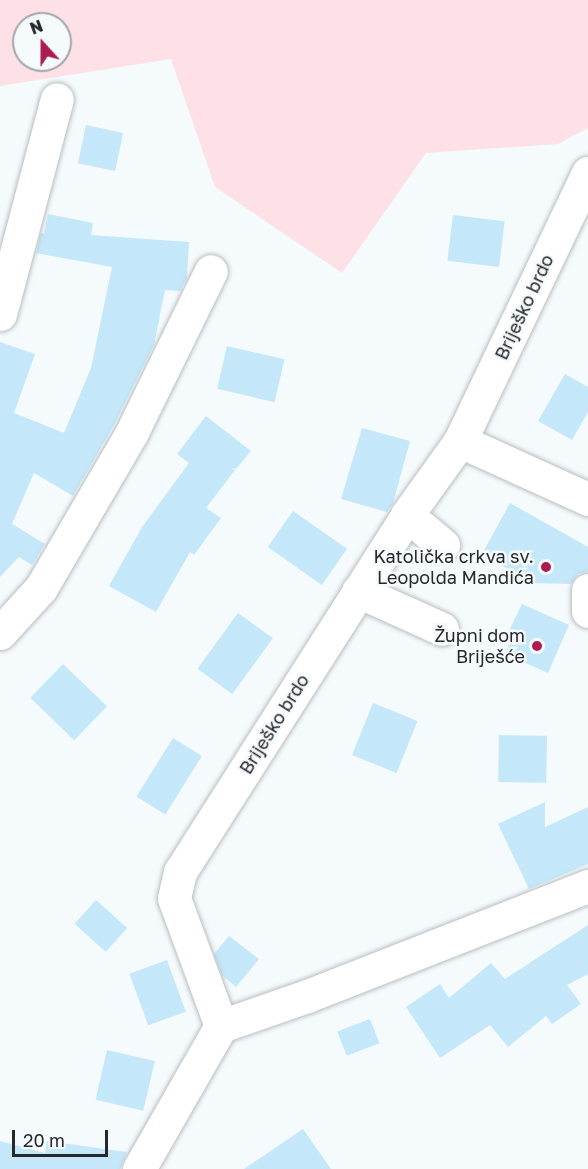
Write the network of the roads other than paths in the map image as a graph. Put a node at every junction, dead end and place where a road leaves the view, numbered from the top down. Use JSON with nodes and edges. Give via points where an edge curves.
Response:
{"nodes":[{"id":1,"x":57,"y":99,"type":"dead end"},
{"id":2,"x":588,"y":172,"type":"edge"},
{"id":3,"x":211,"y":271,"type":"dead end"},
{"id":4,"x":0,"y":314,"type":"edge"},
{"id":5,"x":460,"y":441,"type":"junction"},
{"id":6,"x":588,"y":499,"type":"edge"},
{"id":7,"x":407,"y":515,"type":"junction"},
{"id":8,"x":443,"y":545,"type":"dead end"},
{"id":9,"x":588,"y":590,"type":"edge"},
{"id":10,"x":358,"y":591,"type":"junction"},
{"id":11,"x":588,"y":611,"type":"edge"},
{"id":12,"x":442,"y":629,"type":"dead end"},
{"id":13,"x":0,"y":633,"type":"edge"},
{"id":14,"x":588,"y":886,"type":"edge"},
{"id":15,"x":221,"y":1026,"type":"junction"},
{"id":16,"x":139,"y":1169,"type":"edge"}],
"edges":[{"from":1,"to":4,"type":"street"},
{"from":2,"to":5,"type":"street","name":"Briješko brdo"},
{"from":3,"to":13,"type":"street","via":[[132,432],[41,588]]},
{"from":5,"to":6,"type":"street"},
{"from":5,"to":7,"type":"street","name":"Briješko brdo"},
{"from":7,"to":8,"type":"street"},
{"from":7,"to":10,"type":"street","name":"Briješko brdo"},
{"from":9,"to":11,"type":"street"},
{"from":10,"to":12,"type":"street"},
{"from":10,"to":15,"type":"street","name":"Briješko brdo","via":[[180,872],[174,898]]},
{"from":14,"to":15,"type":"street"},
{"from":15,"to":16,"type":"street"}]}
